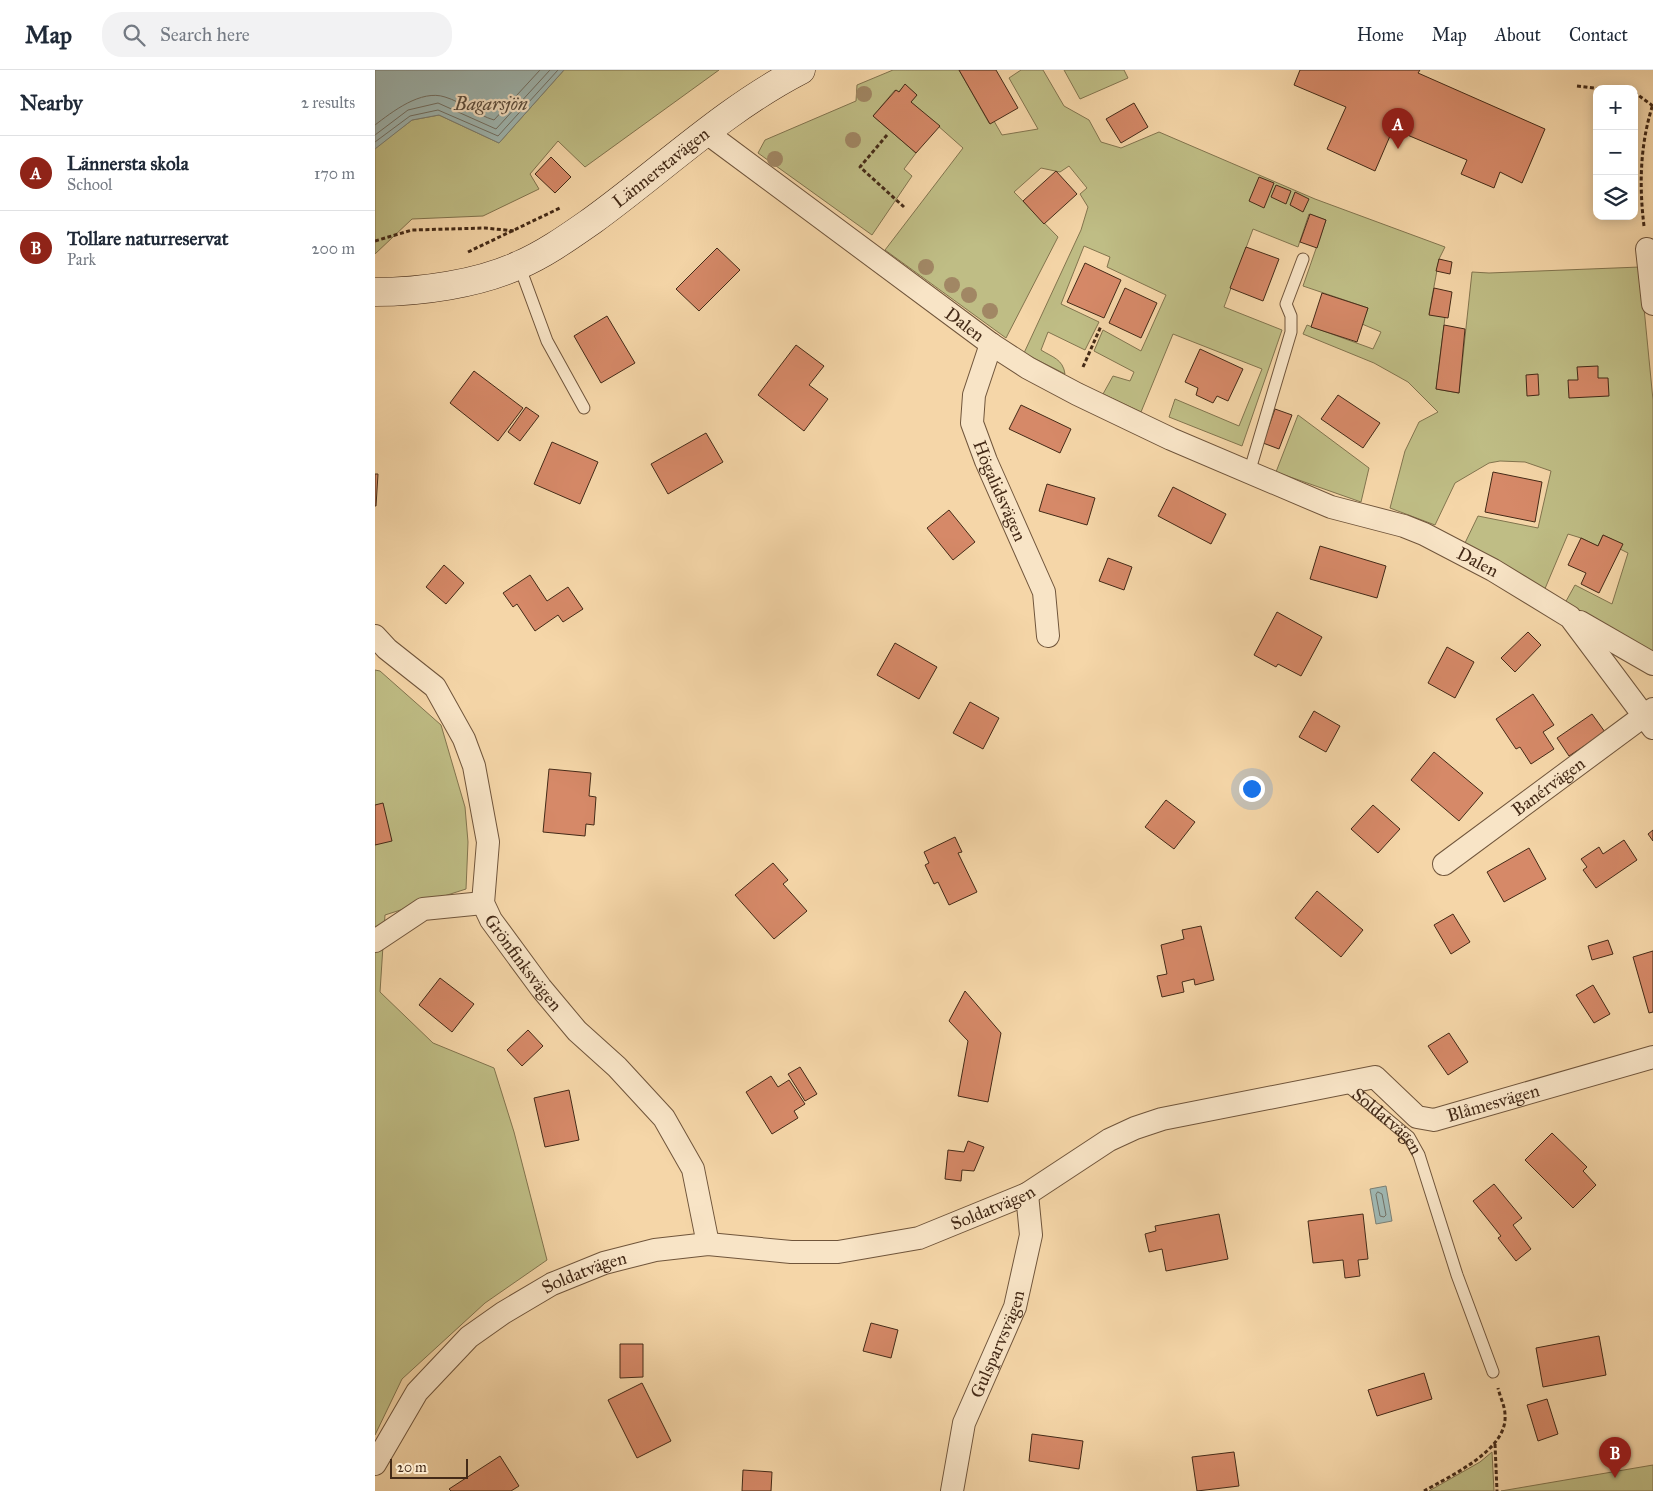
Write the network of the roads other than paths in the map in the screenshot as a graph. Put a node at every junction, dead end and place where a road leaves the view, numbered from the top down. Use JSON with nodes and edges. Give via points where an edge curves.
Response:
{"nodes":[{"id":1,"x":801,"y":70,"type":"edge"},
{"id":2,"x":707,"y":133,"type":"junction"},
{"id":3,"x":1647,"y":249,"type":"road end"},
{"id":4,"x":1303,"y":259,"type":"dead end"},
{"id":5,"x":519,"y":266,"type":"junction"},
{"id":6,"x":375,"y":292,"type":"edge"},
{"id":7,"x":1653,"y":304,"type":"edge"},
{"id":8,"x":991,"y":344,"type":"junction"},
{"id":9,"x":584,"y":408,"type":"dead end"},
{"id":10,"x":1249,"y":474,"type":"junction"},
{"id":11,"x":1570,"y":617,"type":"junction"},
{"id":12,"x":1048,"y":636,"type":"dead end"},
{"id":13,"x":379,"y":644,"type":"edge"},
{"id":14,"x":1653,"y":664,"type":"edge"},
{"id":15,"x":1651,"y":718,"type":"edge"},
{"id":16,"x":1444,"y":864,"type":"dead end"},
{"id":17,"x":483,"y":903,"type":"junction"},
{"id":18,"x":375,"y":941,"type":"edge"},
{"id":19,"x":1653,"y":1057,"type":"edge"},
{"id":20,"x":1344,"y":1083,"type":"junction"},
{"id":21,"x":1027,"y":1194,"type":"junction"},
{"id":22,"x":707,"y":1244,"type":"junction"},
{"id":23,"x":1493,"y":1372,"type":"road end"},
{"id":24,"x":375,"y":1464,"type":"edge"},
{"id":25,"x":952,"y":1491,"type":"edge"}],
"edges":[{"from":1,"to":2,"type":"main road","name":"Lännerstavägen","via":[[760,92]]},
{"from":2,"to":5,"type":"main road","name":"Lännerstavägen","via":[[575,233]]},
{"from":2,"to":8,"type":"street","name":"Dalen"},
{"from":3,"to":7,"type":"street"},
{"from":4,"to":10,"type":"lane","via":[[1286,304],[1291,316],[1291,332]]},
{"from":5,"to":6,"type":"main road","name":"Lännerstavägen","via":[[432,288]]},
{"from":5,"to":9,"type":"lane","via":[[547,342]]},
{"from":8,"to":10,"type":"street","name":"Dalen","via":[[1028,368],[1103,407]]},
{"from":8,"to":12,"type":"street","name":"Högalidsvägen","via":[[974,395],[973,423],[986,461],[1044,592]]},
{"from":10,"to":11,"type":"street","name":"Dalen","via":[[1331,507],[1424,534],[1493,570]]},
{"from":11,"to":14,"type":"street"},
{"from":11,"to":15,"type":"street","name":"Dalen"},
{"from":13,"to":17,"type":"street","name":"Grönfinksvägen","via":[[435,687],[467,748],[474,766],[488,842]]},
{"from":15,"to":16,"type":"street","name":"Banérvägen"},
{"from":17,"to":18,"type":"street","via":[[423,909]]},
{"from":17,"to":22,"type":"street","name":"Grönfinksvägen","via":[[491,920],[571,1024],[664,1118],[693,1169]]},
{"from":19,"to":20,"type":"street","name":"Blåmesvägen","via":[[1434,1120],[1417,1117],[1375,1078]]},
{"from":20,"to":21,"type":"street","name":"Soldatvägen","via":[[1162,1119],[1135,1128],[1109,1140]]},
{"from":20,"to":23,"type":"lane","name":"Soldatvägen","via":[[1409,1137],[1419,1155],[1457,1275]]},
{"from":21,"to":22,"type":"street","name":"Soldatvägen","via":[[919,1238],[838,1252],[791,1252]]},
{"from":21,"to":25,"type":"street","name":"Gulsparvsvägen","via":[[1031,1235],[1015,1307],[964,1423]]},
{"from":22,"to":24,"type":"street","name":"Soldatvägen","via":[[655,1250],[604,1263],[552,1284],[503,1313],[469,1337],[417,1392]]}]}
